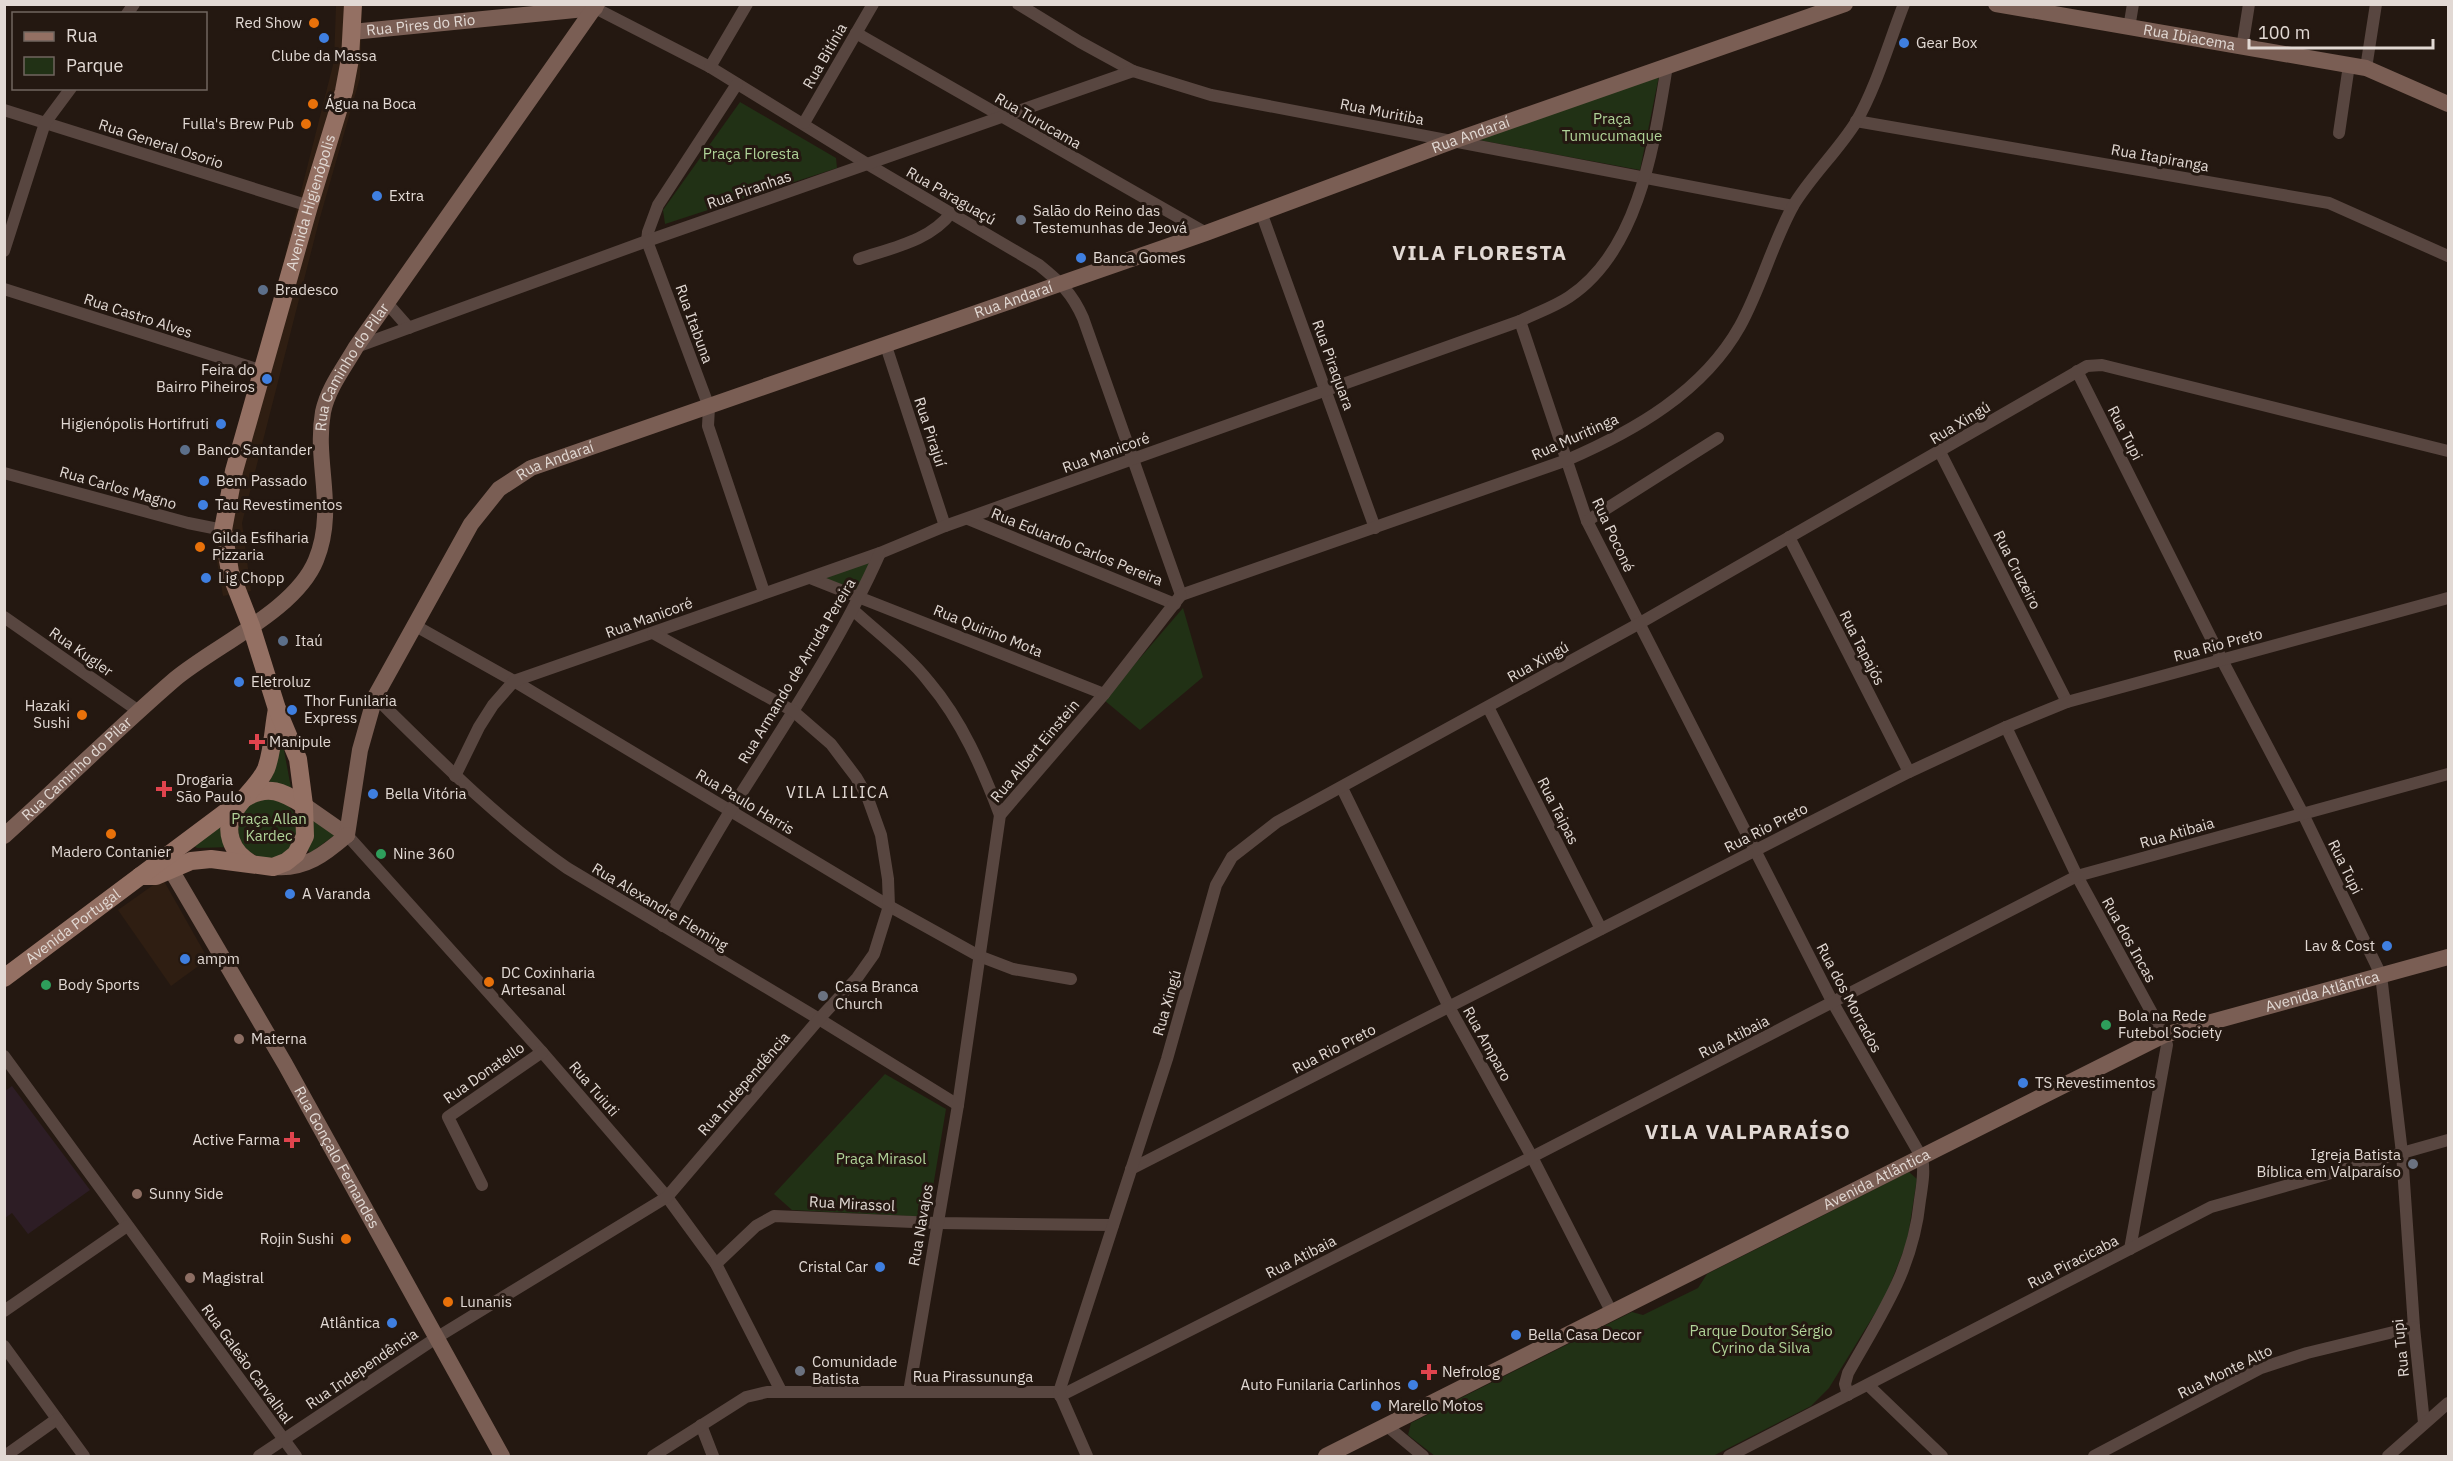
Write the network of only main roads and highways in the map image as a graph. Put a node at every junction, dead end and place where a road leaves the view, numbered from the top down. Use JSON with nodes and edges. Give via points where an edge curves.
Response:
{"nodes":[{"id":1,"x":353,"y":4,"type":"edge"},
{"id":2,"x":1845,"y":4,"type":"edge"},
{"id":3,"x":1995,"y":4,"type":"edge"},
{"id":4,"x":596,"y":6,"type":"edge"},
{"id":5,"x":2020,"y":7,"type":"edge"},
{"id":6,"x":1813,"y":10,"type":"edge"},
{"id":7,"x":352,"y":32,"type":"junction"},
{"id":8,"x":2448,"y":104,"type":"edge"},
{"id":9,"x":252,"y":626,"type":"junction"},
{"id":10,"x":276,"y":710,"type":"junction"},
{"id":11,"x":354,"y":786,"type":"junction"},
{"id":12,"x":243,"y":799,"type":"junction"},
{"id":13,"x":304,"y":805,"type":"junction"},
{"id":14,"x":322,"y":816,"type":"junction"},
{"id":15,"x":8,"y":828,"type":"edge"},
{"id":16,"x":347,"y":835,"type":"junction"},
{"id":17,"x":183,"y":844,"type":"junction"},
{"id":18,"x":252,"y":864,"type":"junction"},
{"id":19,"x":273,"y":867,"type":"junction"},
{"id":20,"x":170,"y":868,"type":"junction"},
{"id":21,"x":140,"y":876,"type":"junction"},
{"id":22,"x":2448,"y":957,"type":"edge"},
{"id":23,"x":4,"y":978,"type":"edge"},
{"id":24,"x":502,"y":1454,"type":"edge"},
{"id":25,"x":1326,"y":1456,"type":"edge"}],
"edges":[{"from":1,"to":7,"type":"main road","name":"Avenida Higienópolis"},
{"from":2,"to":6,"type":"main road","name":"Rua Andaraí"},
{"from":3,"to":5,"type":"main road","name":"Rua Ibiacema"},
{"from":4,"to":7,"type":"main road","name":"Rua Pires do Rio"},
{"from":4,"to":9,"type":"main road","name":"Rua Caminho do Pilar","via":[[356,347],[330,390],[323,411],[322,461],[327,508],[316,562],[303,582]]},
{"from":5,"to":8,"type":"main road","name":"Rua Ibiacema","via":[[2357,66]]},
{"from":6,"to":11,"type":"main road","name":"Rua Andaraí","via":[[1206,233],[531,468],[499,489],[471,524],[414,625],[375,697]]},
{"from":7,"to":9,"type":"main road","name":"Avenida Higienópolis","via":[[344,91],[234,471],[223,530],[230,572]]},
{"from":9,"to":10,"type":"main road","name":"Avenida Higienópolis"},
{"from":9,"to":15,"type":"main road","name":"Rua Caminho do Pilar","via":[[185,672]]},
{"from":10,"to":12,"type":"main road","name":"Avenida Higienópolis","via":[[267,765]]},
{"from":10,"to":13,"type":"main road","name":"Avenida Higienópolis","via":[[298,759]]},
{"from":11,"to":14,"type":"main road","via":[[344,801]]},
{"from":11,"to":16,"type":"main road","name":"Rua Andaraí"},
{"from":12,"to":13,"type":"main road","name":"Avenida Portugal","via":[[257,791],[273,790]]},
{"from":12,"to":17,"type":"main road","name":"Avenida Portugal"},
{"from":12,"to":18,"type":"main road","via":[[234,811],[229,830],[237,852]]},
{"from":13,"to":14,"type":"main road","name":"Avenida Portugal"},
{"from":13,"to":19,"type":"main road","via":[[303,843],[291,858]]},
{"from":14,"to":16,"type":"main road","name":"Avenida Portugal"},
{"from":16,"to":19,"type":"main road","name":"Avenida Portugal","via":[[311,862]]},
{"from":17,"to":20,"type":"main road","via":[[170,857]]},
{"from":17,"to":21,"type":"main road","name":"Avenida Portugal"},
{"from":18,"to":19,"type":"main road","name":"Avenida Portugal"},
{"from":18,"to":20,"type":"main road","name":"Avenida Portugal","via":[[211,859]]},
{"from":20,"to":21,"type":"main road","name":"Avenida Portugal","via":[[156,876]]},
{"from":20,"to":24,"type":"main road","name":"Rua Gonçalo Fernandes","via":[[285,1064]]},
{"from":21,"to":23,"type":"main road","name":"Avenida Portugal"},
{"from":22,"to":25,"type":"main road","name":"Avenida Atlântica","via":[[2164,1035]]}]}
